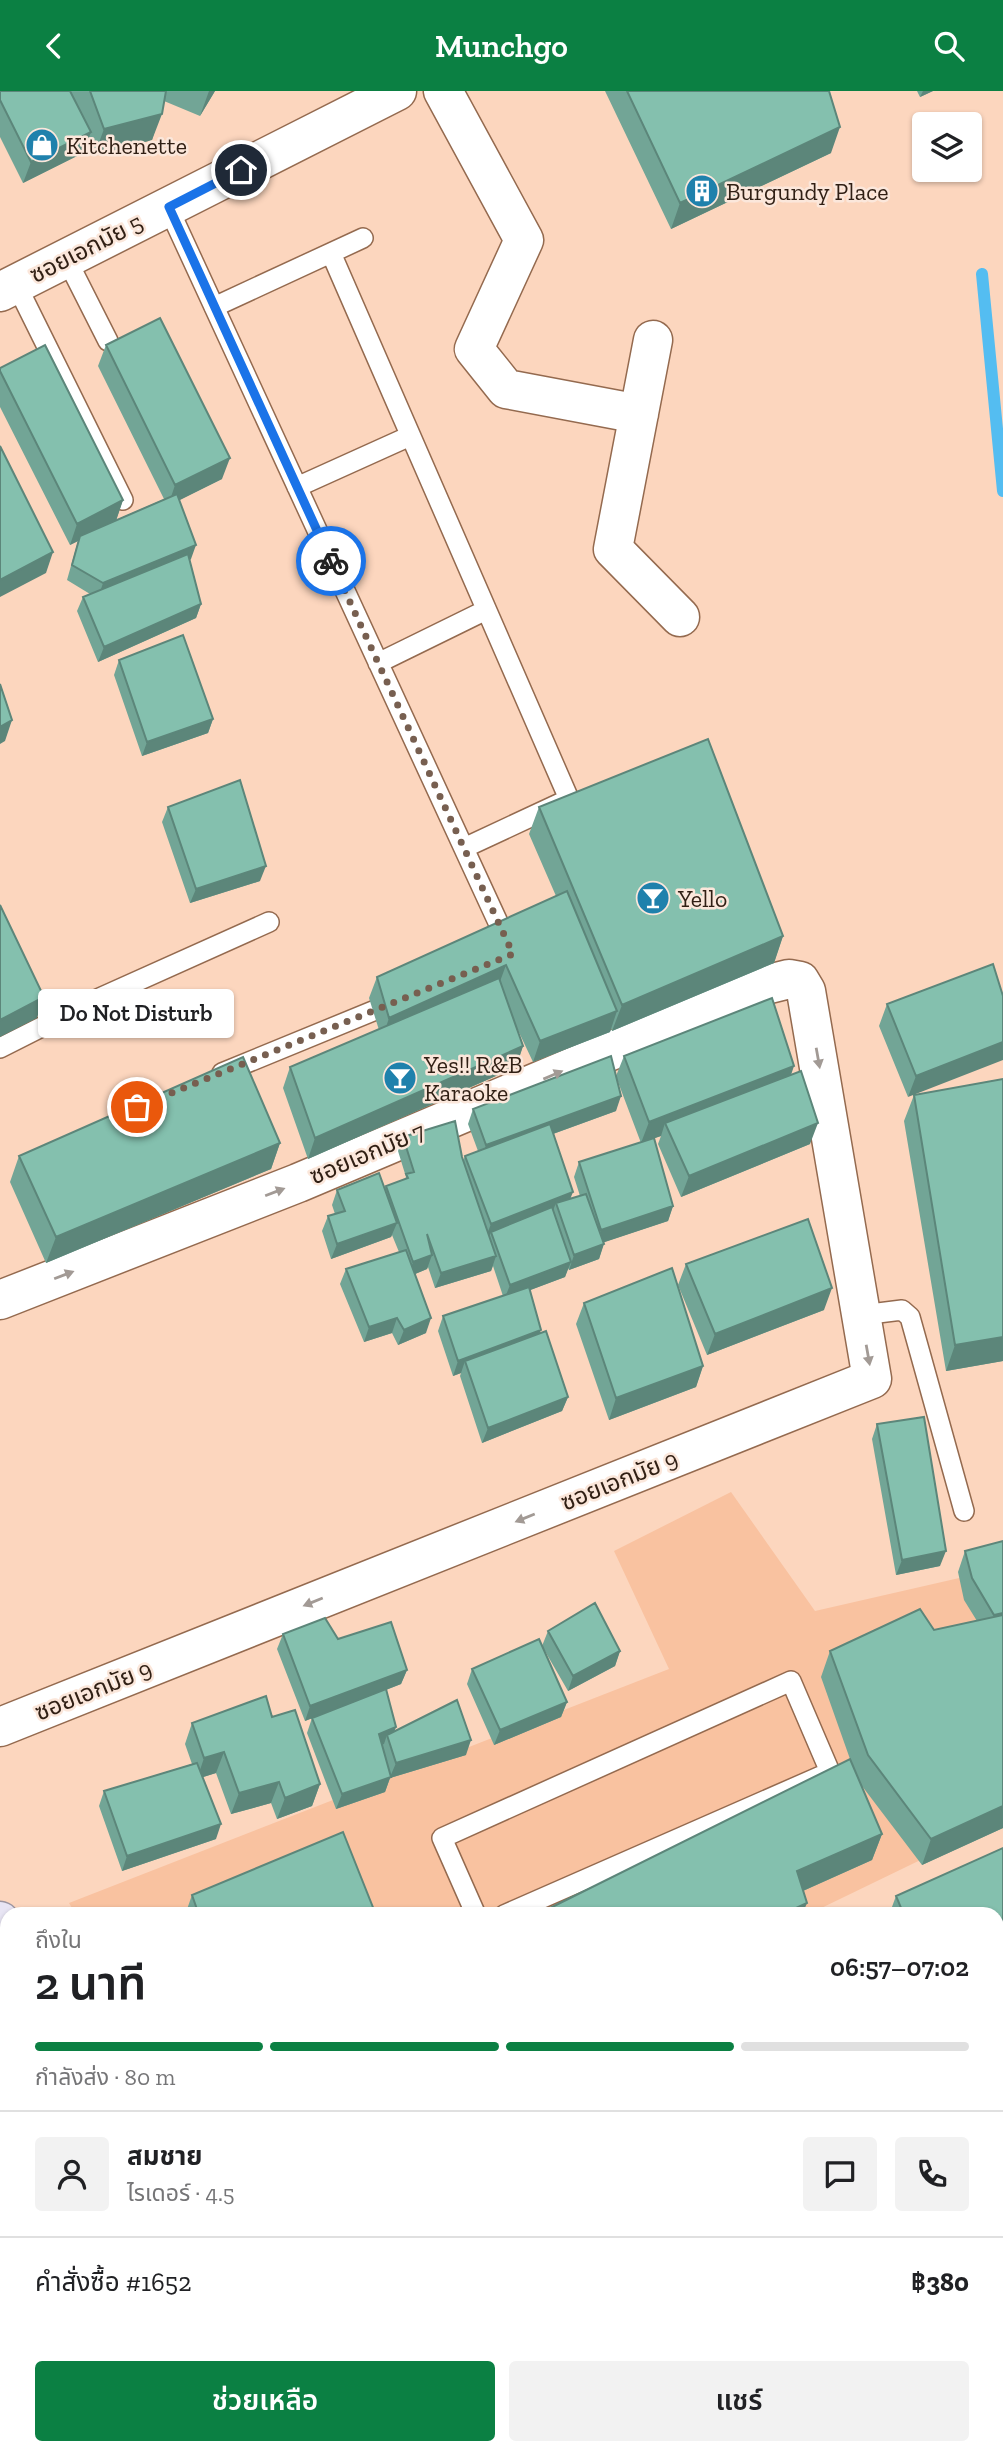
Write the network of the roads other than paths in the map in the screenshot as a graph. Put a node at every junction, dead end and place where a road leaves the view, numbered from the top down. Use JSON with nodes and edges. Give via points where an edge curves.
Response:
{"nodes":[{"id":1,"x":397,"y":91,"type":"edge"},
{"id":2,"x":443,"y":91,"type":"edge"},
{"id":3,"x":169,"y":207,"type":"junction"},
{"id":4,"x":363,"y":239,"type":"dead end"},
{"id":5,"x":331,"y":253,"type":"junction"},
{"id":6,"x":66,"y":258,"type":"junction"},
{"id":7,"x":8,"y":288,"type":"edge"},
{"id":8,"x":214,"y":307,"type":"junction"},
{"id":9,"x":653,"y":340,"type":"dead end"},
{"id":10,"x":108,"y":341,"type":"edge"},
{"id":11,"x":639,"y":414,"type":"junction"},
{"id":12,"x":410,"y":436,"type":"junction"},
{"id":13,"x":297,"y":487,"type":"junction"},
{"id":14,"x":123,"y":500,"type":"edge"},
{"id":15,"x":486,"y":610,"type":"junction"},
{"id":16,"x":680,"y":617,"type":"dead end"},
{"id":17,"x":378,"y":663,"type":"junction"},
{"id":18,"x":464,"y":848,"type":"junction"},
{"id":19,"x":269,"y":922,"type":"dead end"},
{"id":20,"x":500,"y":959,"type":"edge"},
{"id":21,"x":806,"y":991,"type":"joint"},
{"id":22,"x":413,"y":995,"type":"edge"},
{"id":23,"x":0,"y":1048,"type":"edge"},
{"id":24,"x":200,"y":1082,"type":"edge"},
{"id":25,"x":0,"y":1300,"type":"edge"},
{"id":26,"x":862,"y":1315,"type":"junction"},
{"id":27,"x":964,"y":1511,"type":"dead end"},
{"id":28,"x":0,"y":1727,"type":"edge"},
{"id":29,"x":472,"y":1907,"type":"edge"},
{"id":30,"x":522,"y":1907,"type":"edge"}],
"edges":[{"from":1,"to":3,"type":"street","name":"ซอยเอกมัย 5"},
{"from":2,"to":11,"type":"street","via":[[524,240],[474,349],[506,389]]},
{"from":3,"to":6,"type":"street","name":"ซอยเอกมัย 5"},
{"from":3,"to":8,"type":"lane"},
{"from":4,"to":5,"type":"lane"},
{"from":5,"to":8,"type":"lane"},
{"from":5,"to":12,"type":"lane"},
{"from":6,"to":7,"type":"street","name":"ซอยเอกมัย 5"},
{"from":6,"to":10,"type":"lane"},
{"from":7,"to":14,"type":"lane"},
{"from":8,"to":13,"type":"lane"},
{"from":9,"to":11,"type":"street"},
{"from":11,"to":16,"type":"street","via":[[613,549]]},
{"from":12,"to":13,"type":"lane"},
{"from":12,"to":15,"type":"lane"},
{"from":13,"to":17,"type":"lane"},
{"from":15,"to":17,"type":"lane"},
{"from":15,"to":18,"type":"lane","via":[[569,799]]},
{"from":17,"to":18,"type":"lane"},
{"from":18,"to":20,"type":"lane","via":[[513,954]]},
{"from":19,"to":23,"type":"lane"},
{"from":25,"to":21,"type":"street","name":"ซอยเอกมัย 7","one_way":true,"via":[[299,1183],[769,983],[800,981]]},
{"from":21,"to":26,"type":"street","name":"ซอยเอกมัย 9","one_way":true},
{"from":22,"to":24,"type":"lane"},
{"from":26,"to":27,"type":"lane","via":[[902,1310],[910,1317]]},
{"from":26,"to":28,"type":"street","name":"ซอยเอกมัย 9","one_way":true,"via":[[873,1379]]},
{"from":29,"to":30,"type":"lane","via":[[442,1838],[791,1681],[830,1772]]}]}
